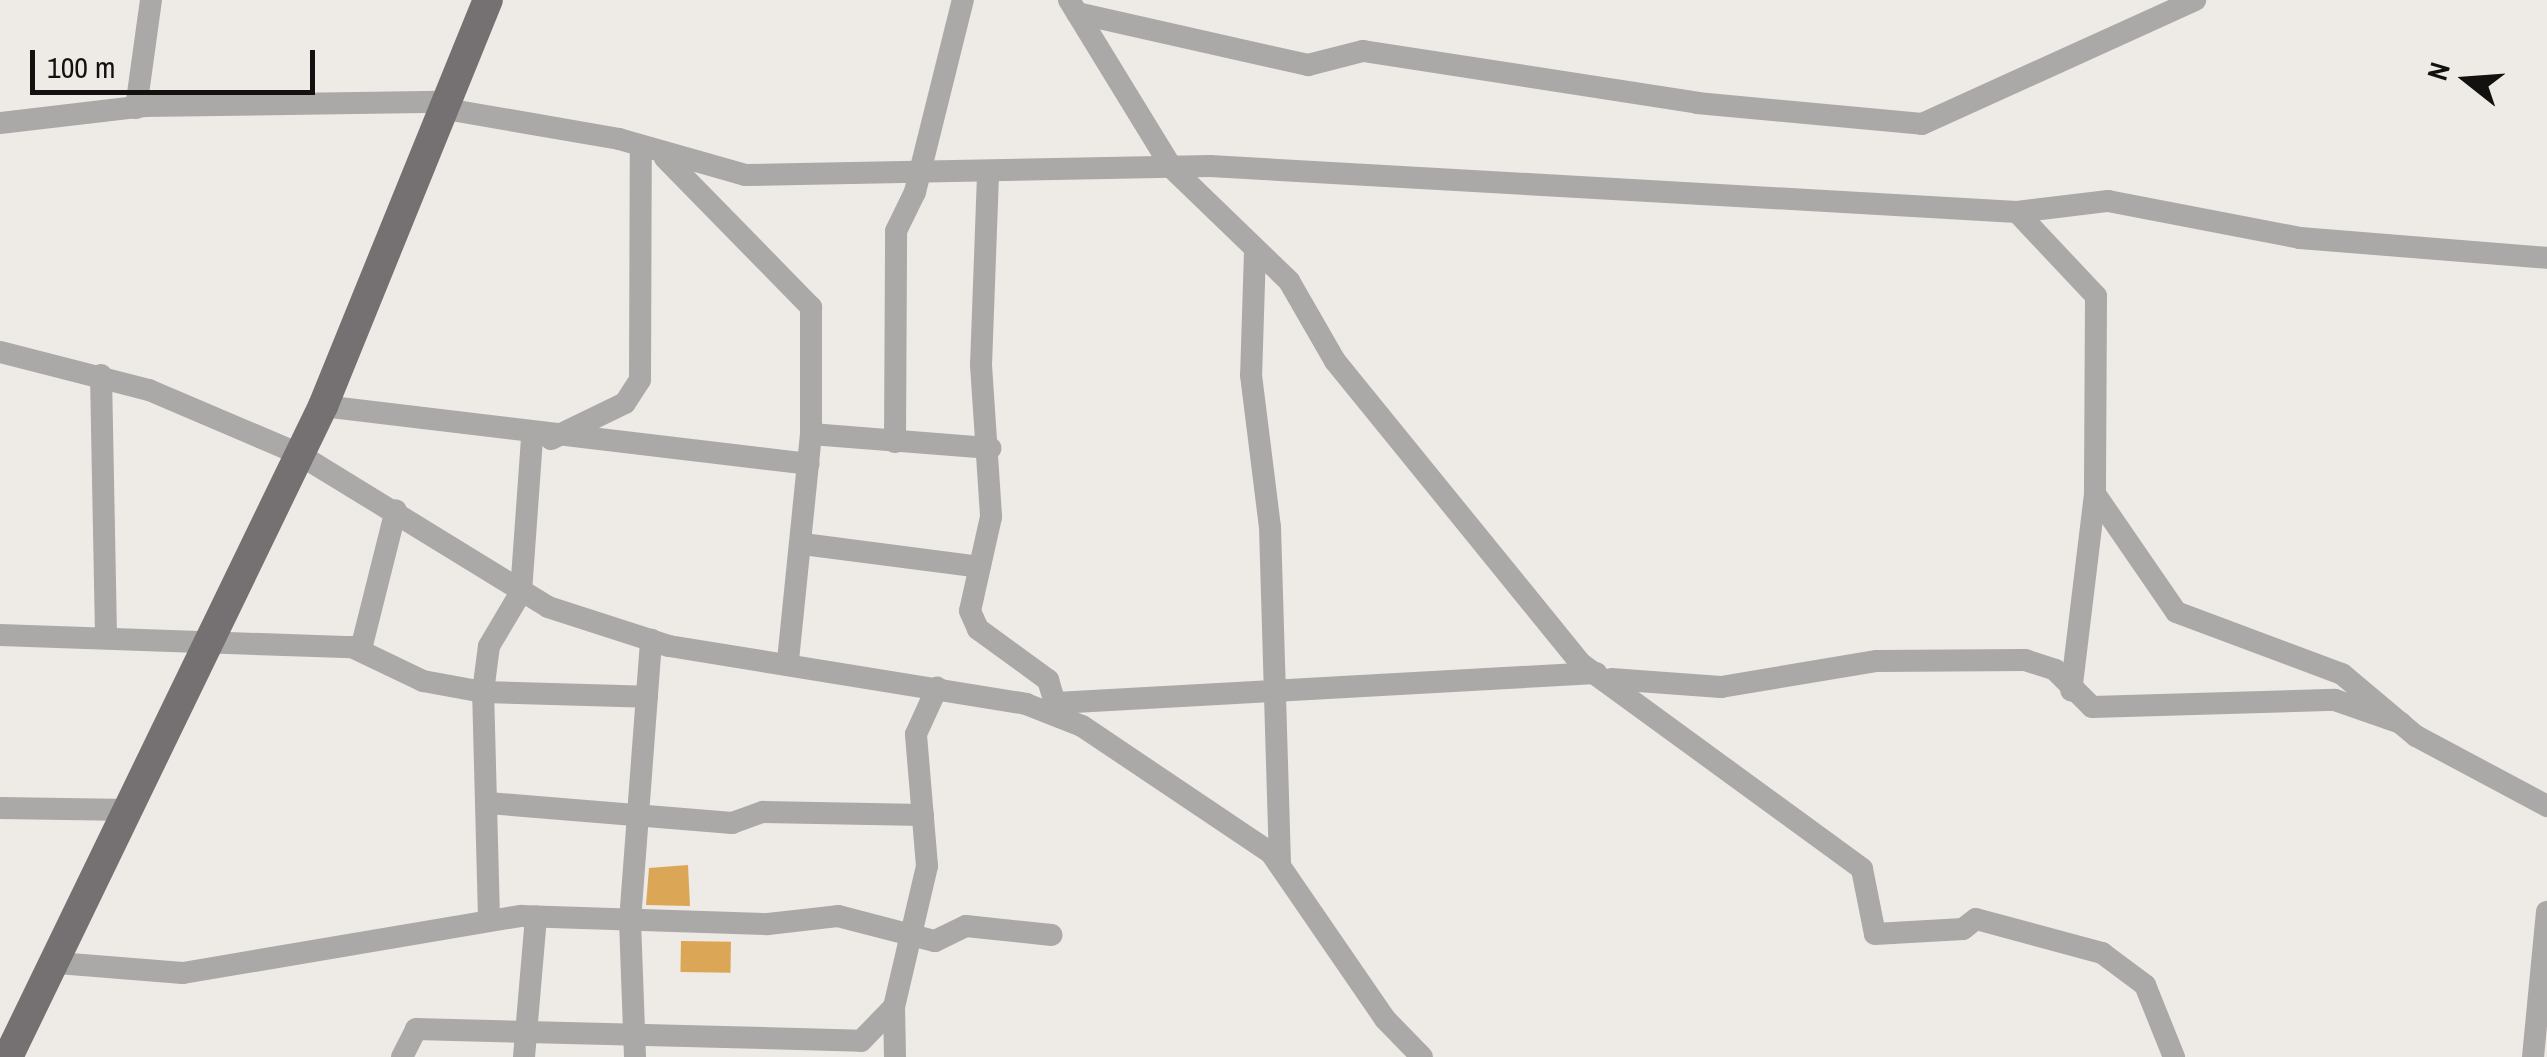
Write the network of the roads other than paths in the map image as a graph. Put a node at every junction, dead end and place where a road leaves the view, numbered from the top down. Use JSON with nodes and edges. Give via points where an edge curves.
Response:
{"nodes":[{"id":1,"x":151,"y":0,"type":"edge"},
{"id":2,"x":488,"y":0,"type":"edge"},
{"id":3,"x":962,"y":0,"type":"edge"},
{"id":4,"x":2194,"y":0,"type":"edge"},
{"id":5,"x":1073,"y":6,"type":"edge"},
{"id":6,"x":441,"y":105,"type":"junction"},
{"id":7,"x":136,"y":108,"type":"junction"},
{"id":8,"x":0,"y":123,"type":"edge"},
{"id":9,"x":641,"y":148,"type":"junction"},
{"id":10,"x":665,"y":158,"type":"junction"},
{"id":11,"x":1172,"y":168,"type":"junction"},
{"id":12,"x":988,"y":175,"type":"junction"},
{"id":13,"x":918,"y":179,"type":"junction"},
{"id":14,"x":2017,"y":212,"type":"junction"},
{"id":15,"x":1256,"y":251,"type":"junction"},
{"id":16,"x":2547,"y":258,"type":"edge"},
{"id":17,"x":0,"y":352,"type":"edge"},
{"id":18,"x":101,"y":375,"type":"junction"},
{"id":19,"x":323,"y":406,"type":"junction"},
{"id":20,"x":811,"y":434,"type":"junction"},
{"id":21,"x":542,"y":438,"type":"junction"},
{"id":22,"x":895,"y":442,"type":"junction"},
{"id":23,"x":990,"y":448,"type":"junction"},
{"id":24,"x":297,"y":453,"type":"junction"},
{"id":25,"x":809,"y":464,"type":"junction"},
{"id":26,"x":2095,"y":494,"type":"junction"},
{"id":27,"x":396,"y":510,"type":"junction"},
{"id":28,"x":803,"y":544,"type":"junction"},
{"id":29,"x":980,"y":567,"type":"junction"},
{"id":30,"x":521,"y":592,"type":"junction"},
{"id":31,"x":0,"y":634,"type":"edge"},
{"id":32,"x":106,"y":634,"type":"junction"},
{"id":33,"x":651,"y":640,"type":"junction"},
{"id":34,"x":212,"y":644,"type":"junction"},
{"id":35,"x":361,"y":649,"type":"junction"},
{"id":36,"x":788,"y":662,"type":"junction"},
{"id":37,"x":1603,"y":676,"type":"junction"},
{"id":38,"x":937,"y":688,"type":"junction"},
{"id":39,"x":2071,"y":691,"type":"junction"},
{"id":40,"x":482,"y":692,"type":"junction"},
{"id":41,"x":1273,"y":693,"type":"junction"},
{"id":42,"x":648,"y":697,"type":"junction"},
{"id":43,"x":1057,"y":709,"type":"junction"},
{"id":44,"x":2401,"y":723,"type":"junction"},
{"id":45,"x":488,"y":803,"type":"junction"},
{"id":46,"x":2546,"y":804,"type":"edge"},
{"id":47,"x":0,"y":808,"type":"edge"},
{"id":48,"x":130,"y":810,"type":"junction"},
{"id":49,"x":638,"y":810,"type":"junction"},
{"id":50,"x":923,"y":815,"type":"junction"},
{"id":51,"x":1280,"y":864,"type":"junction"},
{"id":52,"x":2547,"y":912,"type":"edge"},
{"id":53,"x":536,"y":917,"type":"junction"},
{"id":54,"x":489,"y":918,"type":"junction"},
{"id":55,"x":630,"y":921,"type":"junction"},
{"id":56,"x":1052,"y":935,"type":"dead end"},
{"id":57,"x":915,"y":937,"type":"junction"},
{"id":58,"x":58,"y":963,"type":"junction"},
{"id":59,"x":894,"y":1006,"type":"junction"},
{"id":60,"x":1385,"y":1020,"type":"junction"},
{"id":61,"x":527,"y":1032,"type":"junction"},
{"id":62,"x":635,"y":1046,"type":"edge"},
{"id":63,"x":8,"y":1057,"type":"edge"},
{"id":64,"x":402,"y":1057,"type":"edge"},
{"id":65,"x":524,"y":1057,"type":"edge"},
{"id":66,"x":896,"y":1057,"type":"edge"},
{"id":67,"x":1394,"y":1057,"type":"edge"},
{"id":68,"x":1422,"y":1057,"type":"edge"},
{"id":69,"x":2174,"y":1057,"type":"edge"},
{"id":70,"x":2533,"y":1057,"type":"edge"}],
"edges":[{"from":1,"to":7,"type":"street"},
{"from":2,"to":6,"type":"main road"},
{"from":3,"to":13,"type":"street"},
{"from":4,"to":5,"type":"street","via":[[1922,124],[1698,103],[1363,51],[1308,65]]},
{"from":5,"to":11,"type":"street"},
{"from":6,"to":7,"type":"street"},
{"from":6,"to":9,"type":"street"},
{"from":6,"to":19,"type":"main road"},
{"from":7,"to":8,"type":"street"},
{"from":9,"to":10,"type":"street"},
{"from":9,"to":21,"type":"street","via":[[640,380],[624,404]]},
{"from":10,"to":13,"type":"street","via":[[745,175]]},
{"from":10,"to":20,"type":"street","via":[[811,307]]},
{"from":11,"to":12,"type":"street"},
{"from":11,"to":14,"type":"street"},
{"from":11,"to":15,"type":"street"},
{"from":12,"to":13,"type":"street"},
{"from":12,"to":23,"type":"street","via":[[981,365]]},
{"from":13,"to":22,"type":"street","via":[[896,232]]},
{"from":14,"to":16,"type":"street","via":[[2108,201],[2300,238]]},
{"from":14,"to":26,"type":"street","via":[[2096,296]]},
{"from":15,"to":37,"type":"street","via":[[1289,281],[1335,361],[1466,512],[1549,628]]},
{"from":15,"to":41,"type":"street","via":[[1250,360],[1270,527]]},
{"from":17,"to":18,"type":"street"},
{"from":18,"to":24,"type":"street"},
{"from":18,"to":32,"type":"street"},
{"from":19,"to":21,"type":"street"},
{"from":19,"to":24,"type":"main road"},
{"from":20,"to":22,"type":"street"},
{"from":20,"to":25,"type":"street"},
{"from":21,"to":25,"type":"street"},
{"from":21,"to":30,"type":"street"},
{"from":22,"to":23,"type":"street"},
{"from":23,"to":29,"type":"street"},
{"from":24,"to":27,"type":"street"},
{"from":24,"to":34,"type":"main road"},
{"from":25,"to":28,"type":"street"},
{"from":26,"to":39,"type":"street"},
{"from":26,"to":44,"type":"street","via":[[2166,605],[2342,674]]},
{"from":27,"to":30,"type":"street"},
{"from":27,"to":35,"type":"street"},
{"from":28,"to":29,"type":"street"},
{"from":28,"to":36,"type":"street"},
{"from":29,"to":43,"type":"street","via":[[971,620],[1048,680]]},
{"from":30,"to":33,"type":"street"},
{"from":30,"to":40,"type":"street","via":[[494,632]]},
{"from":31,"to":32,"type":"street"},
{"from":32,"to":34,"type":"street"},
{"from":33,"to":36,"type":"street"},
{"from":33,"to":42,"type":"street"},
{"from":34,"to":35,"type":"street"},
{"from":34,"to":48,"type":"main road"},
{"from":35,"to":40,"type":"street","via":[[423,681]]},
{"from":36,"to":38,"type":"street"},
{"from":37,"to":39,"type":"street","via":[[1721,688],[1877,660],[2025,660],[2055,670]]},
{"from":37,"to":41,"type":"street"},
{"from":37,"to":69,"type":"street","via":[[1862,869],[1875,934],[1963,928],[1976,920],[2091,949],[2145,985]]},
{"from":38,"to":43,"type":"street"},
{"from":38,"to":50,"type":"street","via":[[916,734]]},
{"from":39,"to":44,"type":"street","via":[[2106,708],[2336,700]]},
{"from":40,"to":42,"type":"street"},
{"from":40,"to":45,"type":"street"},
{"from":41,"to":43,"type":"street"},
{"from":41,"to":51,"type":"street"},
{"from":42,"to":49,"type":"street"},
{"from":43,"to":51,"type":"street","via":[[1230,820]]},
{"from":44,"to":46,"type":"street"},
{"from":45,"to":49,"type":"street"},
{"from":45,"to":54,"type":"street"},
{"from":47,"to":48,"type":"street"},
{"from":48,"to":58,"type":"main road"},
{"from":49,"to":50,"type":"street","via":[[732,823],[762,812]]},
{"from":49,"to":55,"type":"street"},
{"from":50,"to":57,"type":"street","via":[[927,866]]},
{"from":51,"to":60,"type":"street"},
{"from":52,"to":70,"type":"street"},
{"from":53,"to":54,"type":"street"},
{"from":53,"to":55,"type":"street"},
{"from":53,"to":61,"type":"street"},
{"from":54,"to":58,"type":"street","via":[[182,973]]},
{"from":55,"to":57,"type":"street","via":[[838,916]]},
{"from":55,"to":62,"type":"street"},
{"from":56,"to":57,"type":"street","via":[[966,926],[935,941]]},
{"from":57,"to":59,"type":"street"},
{"from":58,"to":63,"type":"main road"},
{"from":59,"to":62,"type":"street","via":[[861,1041]]},
{"from":59,"to":66,"type":"street"},
{"from":60,"to":67,"type":"street"},
{"from":60,"to":68,"type":"street"},
{"from":61,"to":62,"type":"street"},
{"from":61,"to":64,"type":"street","via":[[416,1029]]},
{"from":61,"to":65,"type":"street"}]}
